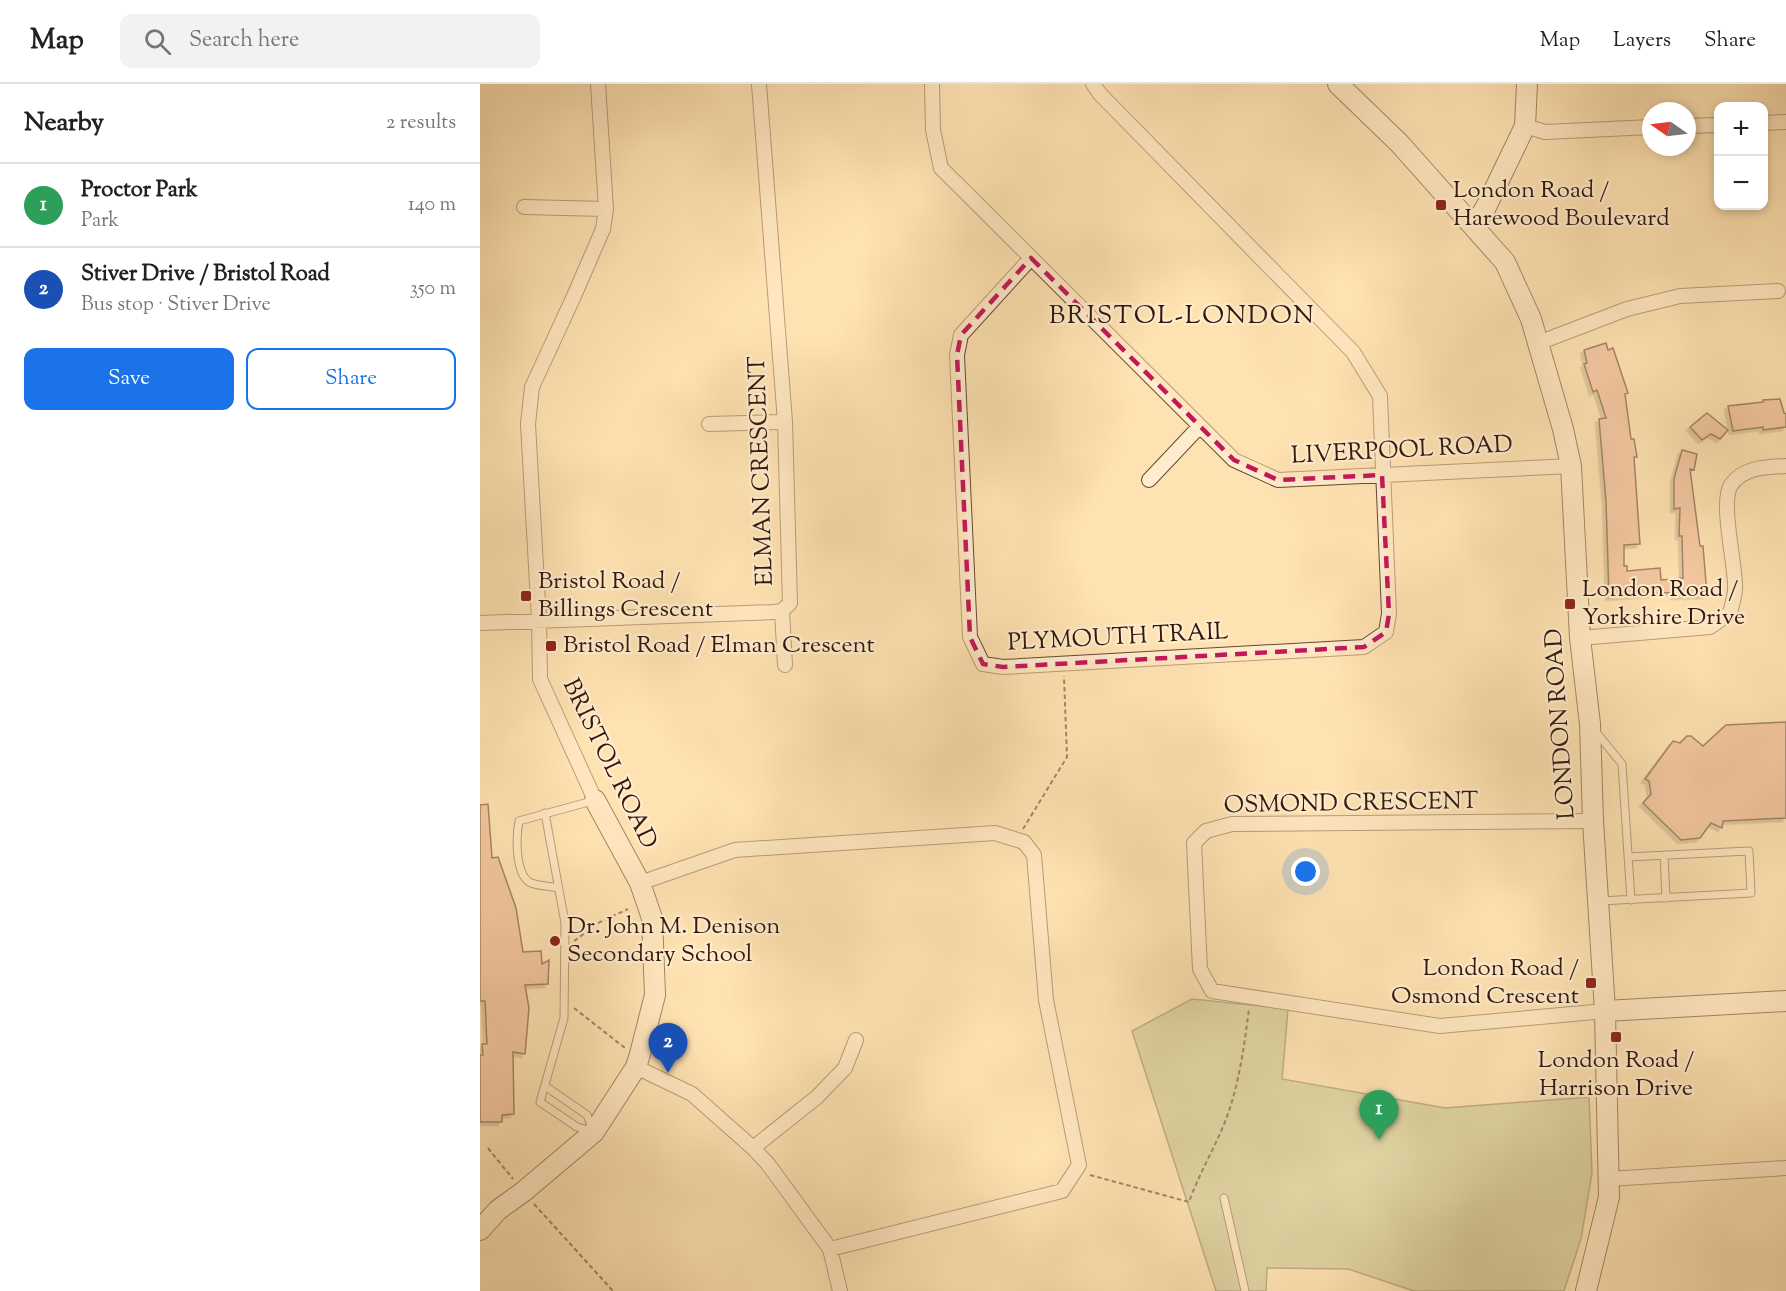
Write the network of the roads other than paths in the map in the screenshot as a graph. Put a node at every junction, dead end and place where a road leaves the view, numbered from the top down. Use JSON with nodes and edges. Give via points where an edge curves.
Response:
{"nodes":[{"id":1,"x":598,"y":84,"type":"edge"},
{"id":2,"x":759,"y":84,"type":"edge"},
{"id":3,"x":932,"y":84,"type":"edge"},
{"id":4,"x":1093,"y":84,"type":"edge"},
{"id":5,"x":1338,"y":84,"type":"edge"},
{"id":6,"x":1527,"y":84,"type":"edge"},
{"id":7,"x":1786,"y":122,"type":"edge"},
{"id":8,"x":1768,"y":123,"type":"edge"},
{"id":9,"x":1714,"y":125,"type":"edge"},
{"id":10,"x":1525,"y":126,"type":"junction"},
{"id":11,"x":1696,"y":126,"type":"edge"},
{"id":12,"x":1642,"y":127,"type":"edge"},
{"id":13,"x":524,"y":207,"type":"dead end"},
{"id":14,"x":606,"y":209,"type":"junction"},
{"id":15,"x":1474,"y":227,"type":"junction"},
{"id":16,"x":1031,"y":258,"type":"junction"},
{"id":17,"x":1778,"y":291,"type":"dead end"},
{"id":18,"x":1538,"y":343,"type":"junction"},
{"id":19,"x":785,"y":423,"type":"junction"},
{"id":20,"x":709,"y":424,"type":"dead end"},
{"id":21,"x":1200,"y":426,"type":"junction"},
{"id":22,"x":1571,"y":466,"type":"junction"},
{"id":23,"x":1786,"y":466,"type":"edge"},
{"id":24,"x":1382,"y":475,"type":"junction"},
{"id":25,"x":1149,"y":480,"type":"dead end"},
{"id":26,"x":782,"y":611,"type":"junction"},
{"id":27,"x":539,"y":620,"type":"junction"},
{"id":28,"x":480,"y":623,"type":"edge"},
{"id":29,"x":1580,"y":638,"type":"junction"},
{"id":30,"x":784,"y":665,"type":"dead end"},
{"id":31,"x":1590,"y":724,"type":"junction"},
{"id":32,"x":595,"y":800,"type":"junction"},
{"id":33,"x":545,"y":813,"type":"junction"},
{"id":34,"x":1593,"y":821,"type":"junction"},
{"id":35,"x":1664,"y":855,"type":"junction"},
{"id":36,"x":1628,"y":857,"type":"junction"},
{"id":37,"x":640,"y":883,"type":"junction"},
{"id":38,"x":558,"y":888,"type":"junction"},
{"id":39,"x":1666,"y":898,"type":"junction"},
{"id":40,"x":1631,"y":900,"type":"junction"},
{"id":41,"x":1598,"y":901,"type":"junction"},
{"id":42,"x":1786,"y":1002,"type":"edge"},
{"id":43,"x":1605,"y":1011,"type":"junction"},
{"id":44,"x":856,"y":1040,"type":"dead end"},
{"id":45,"x":636,"y":1067,"type":"junction"},
{"id":46,"x":545,"y":1086,"type":"junction"},
{"id":47,"x":594,"y":1132,"type":"junction"},
{"id":48,"x":753,"y":1148,"type":"junction"},
{"id":49,"x":1786,"y":1168,"type":"edge"},
{"id":50,"x":1608,"y":1179,"type":"junction"},
{"id":51,"x":1224,"y":1198,"type":"dead end"},
{"id":52,"x":480,"y":1230,"type":"edge"},
{"id":53,"x":830,"y":1249,"type":"junction"},
{"id":54,"x":840,"y":1291,"type":"edge"},
{"id":55,"x":1245,"y":1291,"type":"edge"},
{"id":56,"x":1586,"y":1291,"type":"edge"}],
"edges":[{"from":1,"to":14,"type":"street","name":"BRISTOL ROAD"},
{"from":2,"to":19,"type":"street","name":"ELMAN CRESCENT"},
{"from":3,"to":16,"type":"street","name":"LIVERPOOL ROAD","via":[[933,130],[941,168]]},
{"from":4,"to":24,"type":"street","name":"PLYMOUTH TRAIL","via":[[1353,352],[1380,396]]},
{"from":5,"to":15,"type":"street","name":"LONDON ROAD","via":[[1399,142]]},
{"from":6,"to":10,"type":"street"},
{"from":7,"to":8,"type":"street"},
{"from":9,"to":11,"type":"street"},
{"from":10,"to":12,"type":"street","via":[[1545,132]]},
{"from":10,"to":15,"type":"street"},
{"from":13,"to":14,"type":"street"},
{"from":14,"to":27,"type":"street","name":"BRISTOL ROAD","via":[[603,229],[532,387],[528,424]]},
{"from":15,"to":18,"type":"street","name":"LONDON ROAD","via":[[1505,262],[1532,319]]},
{"from":16,"to":21,"type":"street","name":"LIVERPOOL ROAD"},
{"from":16,"to":24,"type":"street","name":"PLYMOUTH TRAIL","via":[[961,335],[957,355],[970,637],[984,664],[1003,667],[1364,647],[1386,632],[1389,614]]},
{"from":17,"to":18,"type":"street","via":[[1680,296],[1626,309]]},
{"from":18,"to":22,"type":"street","name":"LONDON ROAD"},
{"from":19,"to":20,"type":"street"},
{"from":19,"to":26,"type":"street","name":"ELMAN CRESCENT","via":[[790,603]]},
{"from":21,"to":24,"type":"street","name":"LIVERPOOL ROAD","via":[[1234,460],[1278,480]]},
{"from":21,"to":25,"type":"street"},
{"from":22,"to":24,"type":"street","name":"LIVERPOOL ROAD"},
{"from":22,"to":29,"type":"street","name":"LONDON ROAD"},
{"from":23,"to":29,"type":"street","via":[[1742,474],[1730,486],[1726,505],[1736,588],[1730,613],[1710,627]]},
{"from":26,"to":27,"type":"street","name":"ELMAN CRESCENT"},
{"from":26,"to":30,"type":"street"},
{"from":27,"to":28,"type":"street","name":"ELMAN CRESCENT"},
{"from":27,"to":32,"type":"street","name":"BRISTOL ROAD","via":[[540,679]]},
{"from":29,"to":31,"type":"street","name":"LONDON ROAD"},
{"from":31,"to":34,"type":"street","name":"LONDON ROAD"},
{"from":31,"to":36,"type":"lane","via":[[1622,764]]},
{"from":32,"to":33,"type":"lane"},
{"from":32,"to":37,"type":"street","name":"BRISTOL ROAD"},
{"from":33,"to":38,"type":"lane"},
{"from":33,"to":38,"type":"lane","via":[[519,821],[516,835],[521,872],[530,883]]},
{"from":34,"to":41,"type":"street","name":"LONDON ROAD"},
{"from":34,"to":43,"type":"street","name":"OSMOND CRESCENT","via":[[1232,824],[1206,831],[1194,843],[1200,969],[1212,991],[1440,1026]]},
{"from":35,"to":36,"type":"lane"},
{"from":35,"to":39,"type":"lane"},
{"from":35,"to":39,"type":"lane","via":[[1749,851],[1751,893]]},
{"from":36,"to":40,"type":"lane"},
{"from":37,"to":45,"type":"street","name":"BRISTOL ROAD","via":[[652,918],[655,995]]},
{"from":37,"to":53,"type":"street","via":[[735,850],[995,833],[1024,842],[1034,855],[1046,1000],[1079,1165],[1062,1191]]},
{"from":38,"to":46,"type":"lane","via":[[564,923],[564,1018]]},
{"from":39,"to":40,"type":"lane"},
{"from":40,"to":41,"type":"lane"},
{"from":41,"to":43,"type":"street","name":"LONDON ROAD"},
{"from":42,"to":43,"type":"street"},
{"from":43,"to":50,"type":"street","name":"LONDON ROAD"},
{"from":44,"to":48,"type":"street","via":[[844,1068],[817,1097]]},
{"from":45,"to":47,"type":"street","name":"BRISTOL ROAD"},
{"from":45,"to":48,"type":"street","via":[[692,1094]]},
{"from":46,"to":47,"type":"lane","via":[[587,1115]]},
{"from":46,"to":47,"type":"lane","via":[[540,1102],[577,1127]]},
{"from":47,"to":52,"type":"street","name":"BRISTOL ROAD","via":[[498,1210]]},
{"from":48,"to":53,"type":"street"},
{"from":49,"to":50,"type":"street"},
{"from":50,"to":56,"type":"street","name":"LONDON ROAD","via":[[1609,1197]]},
{"from":51,"to":55,"type":"lane"},
{"from":53,"to":54,"type":"street"}]}
